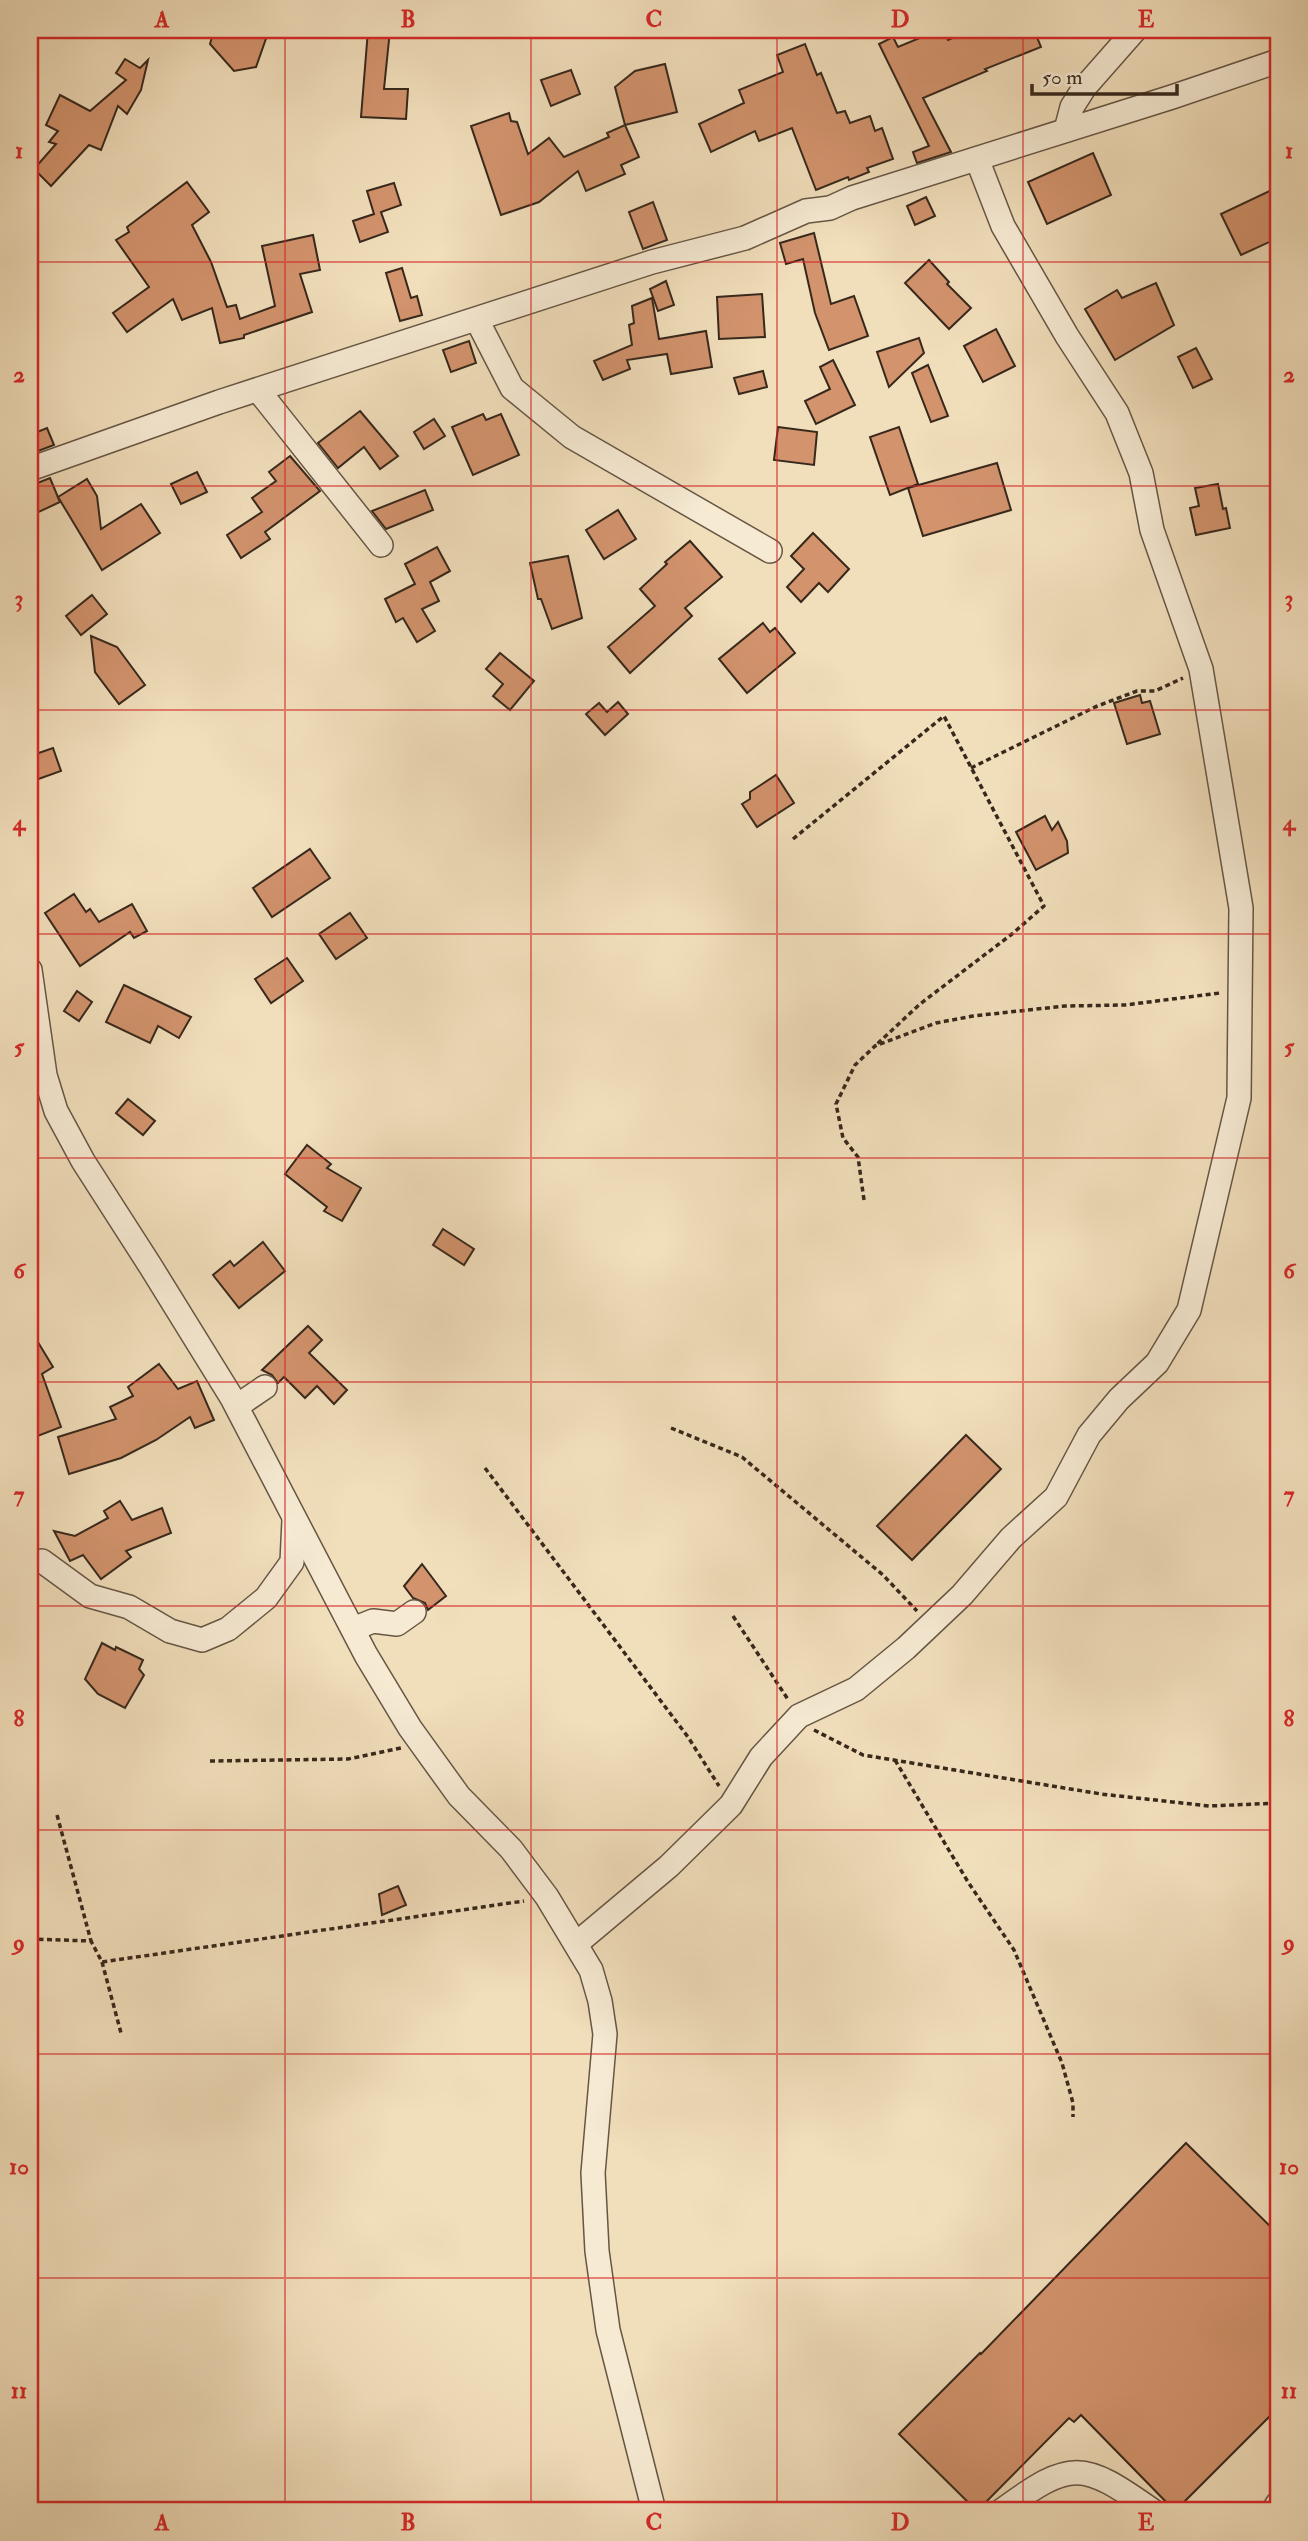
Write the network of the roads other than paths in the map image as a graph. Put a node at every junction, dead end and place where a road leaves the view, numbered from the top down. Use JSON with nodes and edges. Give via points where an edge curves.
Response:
{"nodes":[{"id":1,"x":1136,"y":30,"type":"edge"},
{"id":2,"x":1278,"y":61,"type":"edge"},
{"id":3,"x":1066,"y":130,"type":"junction"},
{"id":4,"x":976,"y":159,"type":"junction"},
{"id":5,"x":477,"y":320,"type":"junction"},
{"id":6,"x":258,"y":390,"type":"junction"},
{"id":7,"x":30,"y":469,"type":"edge"},
{"id":8,"x":381,"y":545,"type":"dead end"},
{"id":9,"x":770,"y":551,"type":"dead end"},
{"id":10,"x":30,"y":970,"type":"edge"},
{"id":11,"x":33,"y":1014,"type":"edge"},
{"id":12,"x":265,"y":1387,"type":"dead end"},
{"id":13,"x":237,"y":1406,"type":"junction"},
{"id":14,"x":295,"y":1517,"type":"junction"},
{"id":15,"x":42,"y":1561,"type":"dead end"},
{"id":16,"x":414,"y":1612,"type":"dead end"},
{"id":17,"x":353,"y":1629,"type":"junction"},
{"id":18,"x":576,"y":1944,"type":"junction"},
{"id":19,"x":1278,"y":2503,"type":"edge"},
{"id":20,"x":654,"y":2511,"type":"edge"},
{"id":21,"x":1001,"y":2511,"type":"edge"},
{"id":22,"x":1153,"y":2511,"type":"edge"},
{"id":23,"x":1273,"y":2511,"type":"edge"}],
"edges":[{"from":1,"to":3,"type":"street","via":[[1084,88],[1072,107]]},
{"from":2,"to":3,"type":"street"},
{"from":3,"to":4,"type":"street"},
{"from":4,"to":5,"type":"street","via":[[830,208],[806,211],[745,238],[652,262]]},
{"from":4,"to":18,"type":"street","via":[[1003,226],[1117,413],[1141,473],[1152,530],[1201,669],[1241,908],[1238,1098],[1189,1310],[1157,1363],[1089,1435],[1056,1497],[1011,1538],[931,1625],[856,1689],[799,1716],[761,1757],[731,1805],[669,1866]]},
{"from":5,"to":6,"type":"street"},
{"from":5,"to":9,"type":"street","via":[[512,388],[572,437]]},
{"from":6,"to":7,"type":"street"},
{"from":6,"to":8,"type":"street"},
{"from":10,"to":11,"type":"street"},
{"from":11,"to":13,"type":"street","via":[[56,1111]]},
{"from":12,"to":13,"type":"street"},
{"from":13,"to":14,"type":"street"},
{"from":14,"to":15,"type":"street","via":[[292,1562],[266,1598],[228,1629],[202,1640],[170,1631],[129,1607],[90,1595]]},
{"from":14,"to":17,"type":"street"},
{"from":16,"to":17,"type":"street","via":[[397,1624],[373,1620]]},
{"from":17,"to":18,"type":"street","via":[[410,1728],[459,1796],[511,1849]]},
{"from":18,"to":20,"type":"street","via":[[591,1970],[605,2034],[593,2173],[597,2251],[608,2330]]},
{"from":19,"to":23,"type":"street"},
{"from":21,"to":22,"type":"street","via":[[1062,2473],[1088,2473],[1113,2482]]}]}
